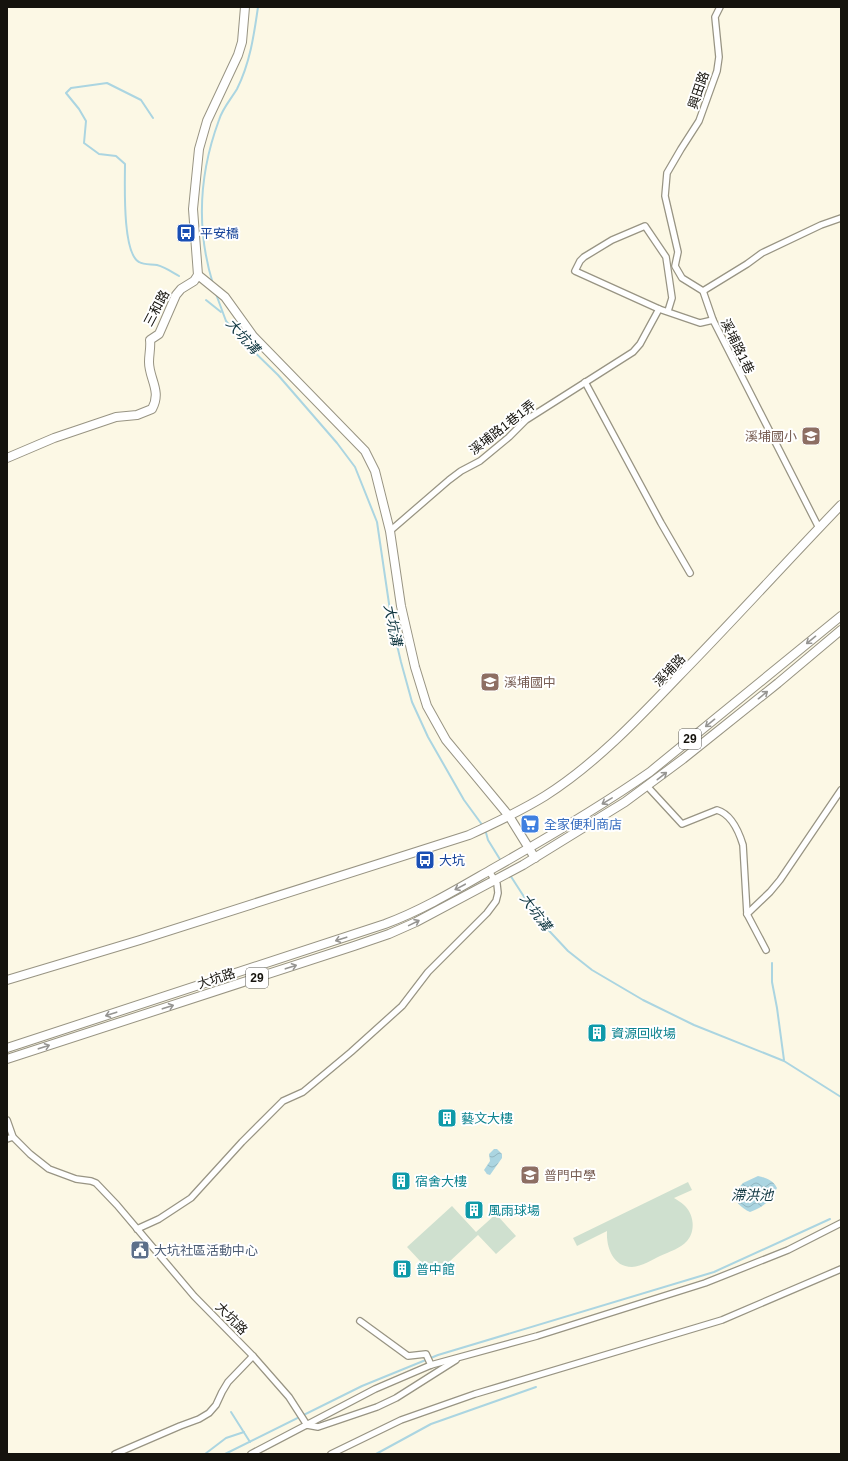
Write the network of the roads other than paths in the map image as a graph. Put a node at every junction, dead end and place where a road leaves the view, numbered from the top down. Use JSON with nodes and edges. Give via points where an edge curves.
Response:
{"nodes":[{"id":1,"x":245,"y":7,"type":"edge"},
{"id":2,"x":720,"y":7,"type":"edge"},
{"id":3,"x":841,"y":218,"type":"edge"},
{"id":4,"x":198,"y":275,"type":"junction"},
{"id":5,"x":704,"y":291,"type":"junction"},
{"id":6,"x":659,"y":309,"type":"junction"},
{"id":7,"x":668,"y":311,"type":"junction"},
{"id":8,"x":713,"y":320,"type":"junction"},
{"id":9,"x":585,"y":382,"type":"junction"},
{"id":10,"x":7,"y":458,"type":"edge"},
{"id":11,"x":841,"y":504,"type":"edge"},
{"id":12,"x":819,"y":528,"type":"junction"},
{"id":13,"x":390,"y":531,"type":"junction"},
{"id":14,"x":690,"y":573,"type":"dead end"},
{"id":15,"x":841,"y":616,"type":"edge"},
{"id":16,"x":841,"y":630,"type":"edge"},
{"id":17,"x":647,"y":786,"type":"junction"},
{"id":18,"x":841,"y":790,"type":"edge"},
{"id":19,"x":509,"y":816,"type":"junction"},
{"id":20,"x":529,"y":848,"type":"junction"},
{"id":21,"x":535,"y":858,"type":"junction"},
{"id":22,"x":491,"y":870,"type":"junction"},
{"id":23,"x":497,"y":879,"type":"junction"},
{"id":24,"x":747,"y":914,"type":"junction"},
{"id":25,"x":766,"y":950,"type":"dead end"},
{"id":26,"x":7,"y":980,"type":"edge"},
{"id":27,"x":7,"y":1048,"type":"edge"},
{"id":28,"x":7,"y":1059,"type":"edge"},
{"id":29,"x":7,"y":1120,"type":"edge"},
{"id":30,"x":13,"y":1137,"type":"junction"},
{"id":31,"x":7,"y":1139,"type":"edge"},
{"id":32,"x":840,"y":1226,"type":"edge"},
{"id":33,"x":137,"y":1229,"type":"junction"},
{"id":34,"x":841,"y":1269,"type":"edge"},
{"id":35,"x":360,"y":1321,"type":"dead end"},
{"id":36,"x":253,"y":1356,"type":"junction"},
{"id":37,"x":461,"y":1357,"type":"junction"},
{"id":38,"x":431,"y":1365,"type":"junction"},
{"id":39,"x":306,"y":1425,"type":"junction"},
{"id":40,"x":115,"y":1454,"type":"edge"},
{"id":41,"x":251,"y":1454,"type":"edge"},
{"id":42,"x":331,"y":1454,"type":"edge"}],
"edges":[{"from":1,"to":4,"type":"main road","via":[[242,42],[238,55],[207,121],[199,149],[193,209]]},
{"from":2,"to":5,"type":"street","name":"興田路","via":[[715,17],[719,57],[717,71],[699,121],[667,173],[666,196],[678,252],[676,266],[682,278]]},
{"from":3,"to":5,"type":"street","via":[[762,253]]},
{"from":4,"to":10,"type":"main road","name":"三和路","via":[[176,295],[159,334],[150,340],[149,364],[156,395],[152,409],[54,438]]},
{"from":4,"to":13,"type":"main road","via":[[225,297],[253,336],[365,451],[375,471]]},
{"from":5,"to":8,"type":"street","name":"溪埔路1巷"},
{"from":6,"to":7,"type":"street"},
{"from":6,"to":7,"type":"street","via":[[575,272],[580,261],[612,240],[645,226],[666,257],[672,298]]},
{"from":6,"to":9,"type":"street","name":"溪埔路1巷1弄","via":[[633,352]]},
{"from":7,"to":8,"type":"street","via":[[700,323]]},
{"from":8,"to":12,"type":"street","name":"溪埔路1巷"},
{"from":9,"to":13,"type":"street","name":"溪埔路1巷1弄","via":[[526,420],[480,460],[449,480]]},
{"from":9,"to":14,"type":"street"},
{"from":11,"to":12,"type":"main road","name":"溪埔路"},
{"from":12,"to":19,"type":"main road","name":"溪埔路","via":[[614,741],[546,796]]},
{"from":13,"to":19,"type":"main road","via":[[401,606],[427,706],[446,740]]},
{"from":15,"to":20,"type":"main road","number":"29","one_way":true,"via":[[650,772]]},
{"from":17,"to":16,"type":"main road","number":"29","one_way":true},
{"from":17,"to":21,"type":"main road","number":"29"},
{"from":17,"to":24,"type":"street","via":[[682,824],[717,810],[730,818],[743,845]]},
{"from":18,"to":24,"type":"street","via":[[780,880]]},
{"from":19,"to":20,"type":"main road"},
{"from":19,"to":26,"type":"main road","name":"溪埔路","via":[[469,835],[148,938]]},
{"from":20,"to":21,"type":"main road"},
{"from":20,"to":22,"type":"main road","number":"29"},
{"from":21,"to":23,"type":"main road","number":"29"},
{"from":22,"to":23,"type":"street"},
{"from":22,"to":27,"type":"main road","name":"大坑路","number":"29","one_way":true,"via":[[412,913],[385,924]]},
{"from":28,"to":23,"type":"main road","name":"大坑路","number":"29","one_way":true,"via":[[389,934]]},
{"from":23,"to":33,"type":"street","via":[[496,901],[428,972],[402,1006],[303,1092],[283,1101],[191,1198],[159,1219]]},
{"from":24,"to":25,"type":"street"},
{"from":29,"to":30,"type":"street","name":"大坑路"},
{"from":30,"to":31,"type":"street"},
{"from":30,"to":33,"type":"street","name":"大坑路","via":[[49,1169],[96,1183]]},
{"from":32,"to":37,"type":"street","via":[[705,1284]]},
{"from":33,"to":36,"type":"street","name":"大坑路","via":[[194,1296]]},
{"from":34,"to":42,"type":"street","via":[[722,1320],[474,1394],[402,1420]]},
{"from":35,"to":38,"type":"street","via":[[408,1356],[426,1354]]},
{"from":36,"to":39,"type":"street","name":"大坑路","via":[[289,1397]]},
{"from":36,"to":40,"type":"street","via":[[228,1382],[210,1413]]},
{"from":37,"to":38,"type":"street"},
{"from":37,"to":39,"type":"street","via":[[377,1407],[318,1427]]},
{"from":38,"to":39,"type":"street","via":[[375,1389]]},
{"from":39,"to":41,"type":"street"}]}
